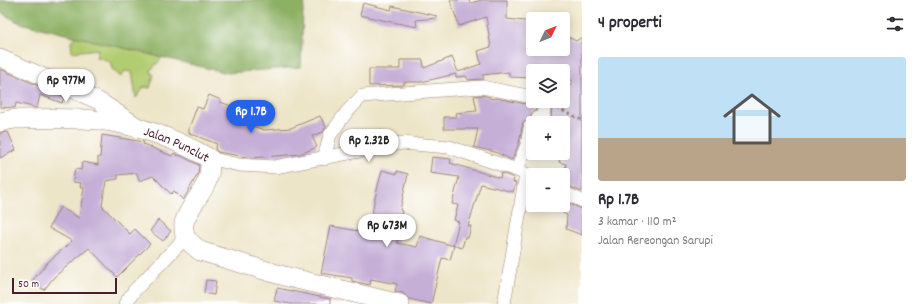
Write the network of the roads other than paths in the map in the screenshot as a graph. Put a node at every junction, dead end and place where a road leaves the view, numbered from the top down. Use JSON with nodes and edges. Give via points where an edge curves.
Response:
{"nodes":[{"id":1,"x":0,"y":58,"type":"edge"},
{"id":2,"x":526,"y":97,"type":"edge"},
{"id":3,"x":0,"y":122,"type":"edge"},
{"id":4,"x":142,"y":129,"type":"junction"},
{"id":5,"x":209,"y":158,"type":"junction"},
{"id":6,"x":324,"y":159,"type":"junction"},
{"id":7,"x":526,"y":160,"type":"edge"},
{"id":8,"x":525,"y":174,"type":"edge"},
{"id":9,"x":570,"y":195,"type":"edge"},
{"id":10,"x":582,"y":201,"type":"edge"},
{"id":11,"x":185,"y":238,"type":"junction"},
{"id":12,"x":125,"y":304,"type":"edge"},
{"id":13,"x":400,"y":304,"type":"edge"},
{"id":14,"x":504,"y":304,"type":"edge"}],
"edges":[{"from":1,"to":4,"type":"street","via":[[98,101]]},
{"from":2,"to":6,"type":"street","via":[[482,87],[362,96],[330,135]]},
{"from":3,"to":4,"type":"main road","name":"Jalan Punclut","via":[[29,119],[105,121]]},
{"from":4,"to":5,"type":"main road","name":"Jalan Punclut","via":[[183,144]]},
{"from":5,"to":6,"type":"street","via":[[239,165],[275,167]]},
{"from":5,"to":11,"type":"main road","name":"Jalan Punclut","via":[[211,169],[184,224]]},
{"from":6,"to":8,"type":"street","via":[[401,143],[449,147]]},
{"from":7,"to":8,"type":"street"},
{"from":8,"to":14,"type":"street"},
{"from":9,"to":10,"type":"street"},
{"from":11,"to":12,"type":"street"},
{"from":11,"to":13,"type":"main road","via":[[200,251],[284,276]]}]}
